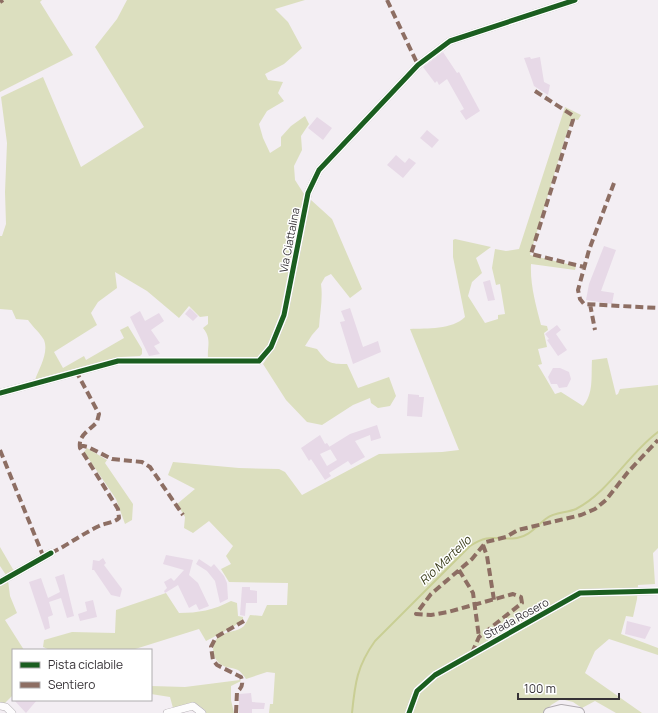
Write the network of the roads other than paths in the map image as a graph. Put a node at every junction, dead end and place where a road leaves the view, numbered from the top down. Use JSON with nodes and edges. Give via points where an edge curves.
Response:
{"nodes":[{"id":1,"x":575,"y":0,"type":"edge"},
{"id":2,"x":0,"y":393,"type":"edge"},
{"id":3,"x":51,"y":553,"type":"dead end"},
{"id":4,"x":0,"y":582,"type":"edge"},
{"id":5,"x":658,"y":592,"type":"edge"},
{"id":6,"x":0,"y":706,"type":"edge"},
{"id":7,"x":12,"y":713,"type":"edge"},
{"id":8,"x":167,"y":713,"type":"edge"},
{"id":9,"x":202,"y":713,"type":"edge"},
{"id":10,"x":409,"y":713,"type":"edge"},
{"id":11,"x":549,"y":713,"type":"edge"},
{"id":12,"x":579,"y":713,"type":"edge"}],
"edges":[{"from":1,"to":2,"type":"street","name":"Via Ciattalina","via":[[450,41],[418,65],[320,170],[308,193],[284,315],[271,347],[259,361],[118,361]]},
{"from":3,"to":4,"type":"street"},
{"from":5,"to":10,"type":"street","name":"Strada Rosero","via":[[580,593],[435,675],[417,691]]},
{"from":6,"to":7,"type":"street","via":[[6,707]]},
{"from":8,"to":9,"type":"street","via":[[193,706]]},
{"from":11,"to":12,"type":"main road","via":[[561,710]]}]}
